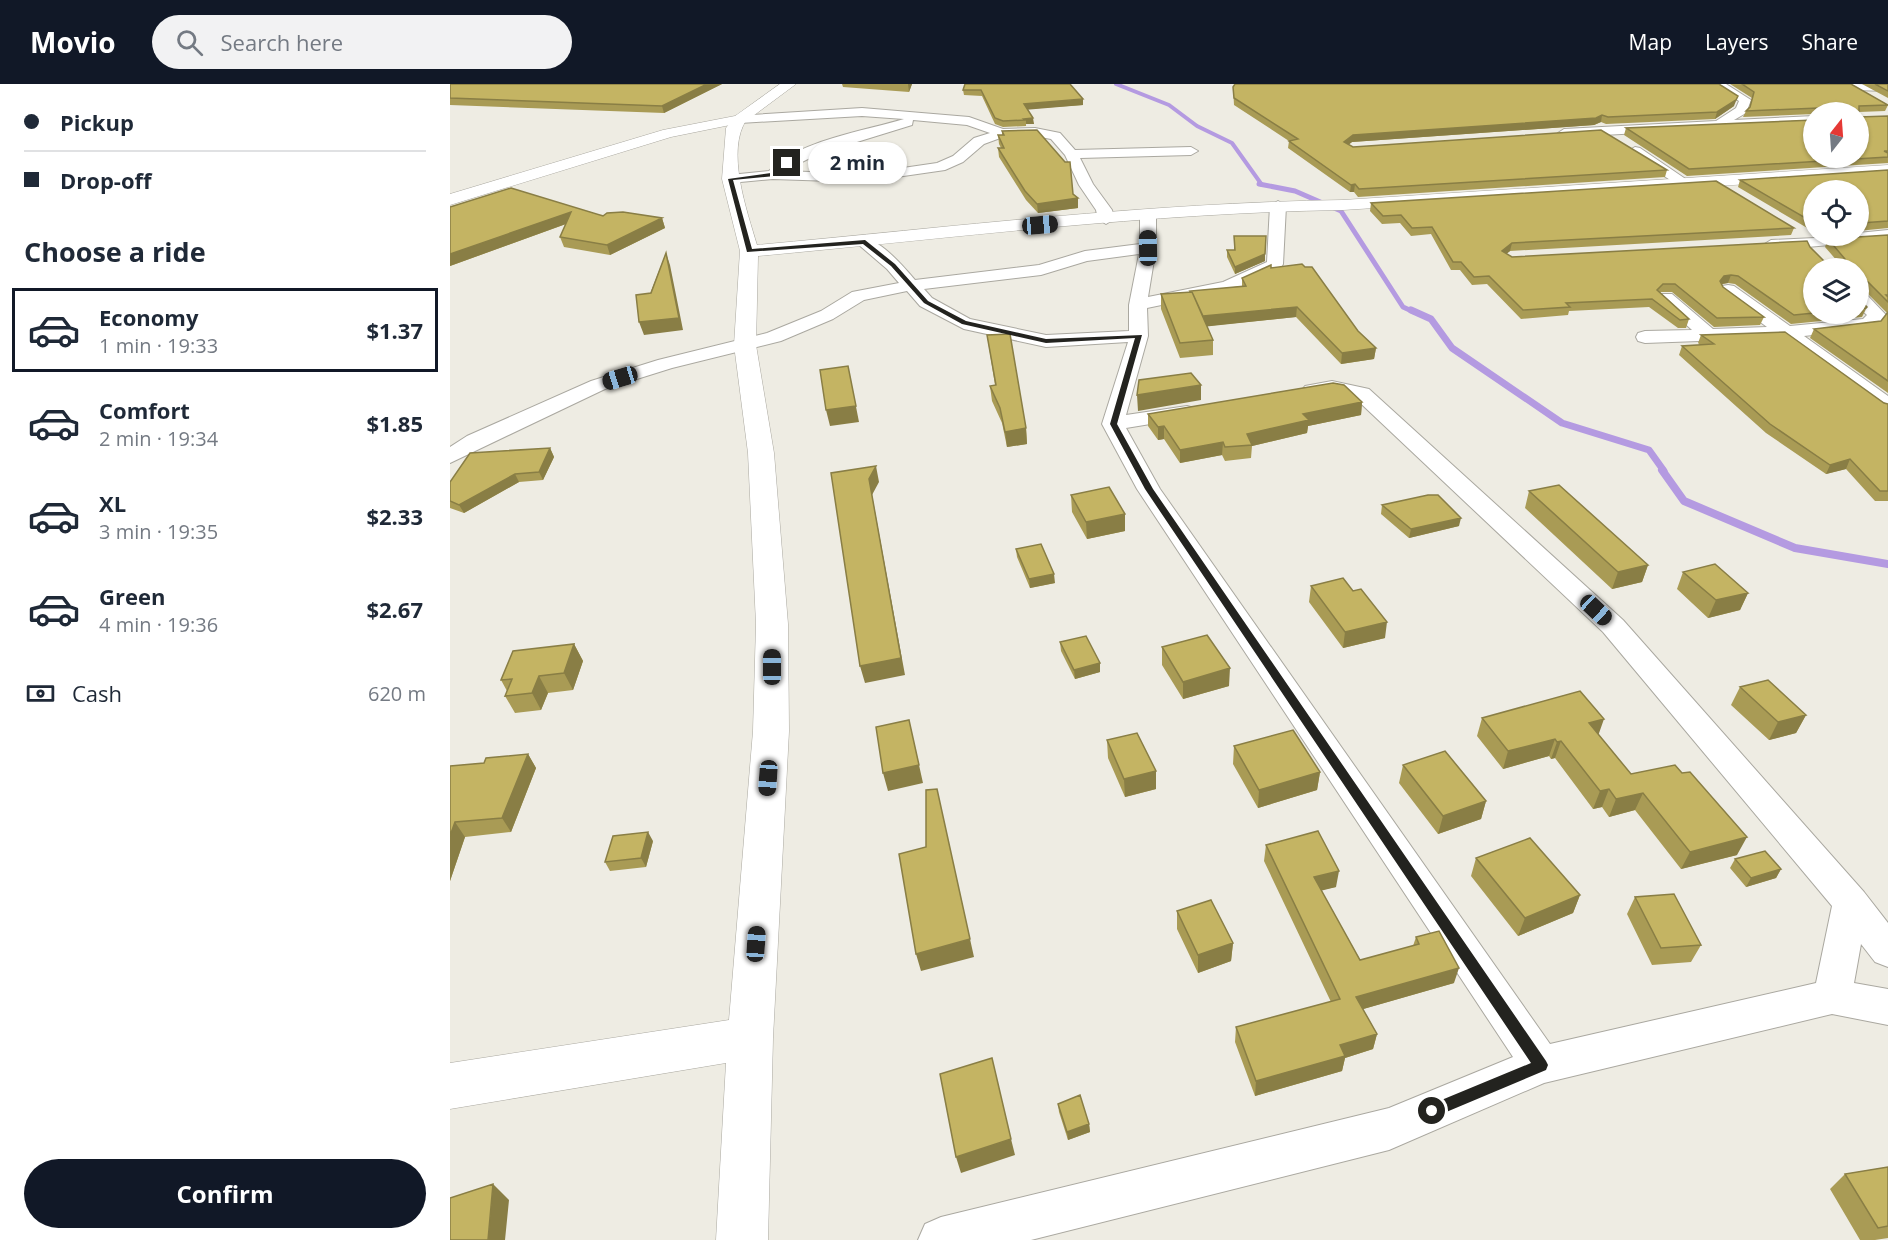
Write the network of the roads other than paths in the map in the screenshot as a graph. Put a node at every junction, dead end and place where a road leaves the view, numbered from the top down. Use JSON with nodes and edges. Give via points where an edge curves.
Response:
{"nodes":[{"id":1,"x":789,"y":84,"type":"edge"},
{"id":2,"x":1743,"y":84,"type":"edge"},
{"id":3,"x":1717,"y":85,"type":"edge"},
{"id":4,"x":1851,"y":86,"type":"edge"},
{"id":5,"x":1888,"y":88,"type":"edge"},
{"id":6,"x":1880,"y":101,"type":"edge"},
{"id":7,"x":921,"y":117,"type":"junction"},
{"id":8,"x":1803,"y":120,"type":"edge"},
{"id":9,"x":726,"y":122,"type":"junction"},
{"id":10,"x":1720,"y":124,"type":"junction"},
{"id":11,"x":1598,"y":126,"type":"junction"},
{"id":12,"x":1002,"y":133,"type":"junction"},
{"id":13,"x":1555,"y":134,"type":"edge"},
{"id":14,"x":1191,"y":151,"type":"dead end"},
{"id":15,"x":1071,"y":154,"type":"junction"},
{"id":16,"x":1888,"y":170,"type":"edge"},
{"id":17,"x":773,"y":175,"type":"junction"},
{"id":18,"x":730,"y":179,"type":"junction"},
{"id":19,"x":1714,"y":180,"type":"junction"},
{"id":20,"x":510,"y":182,"type":"junction"},
{"id":21,"x":1683,"y":182,"type":"junction"},
{"id":22,"x":529,"y":188,"type":"junction"},
{"id":23,"x":1734,"y":192,"type":"edge"},
{"id":24,"x":450,"y":200,"type":"edge"},
{"id":25,"x":1278,"y":206,"type":"junction"},
{"id":26,"x":450,"y":213,"type":"edge"},
{"id":27,"x":1148,"y":215,"type":"junction"},
{"id":28,"x":1106,"y":219,"type":"junction"},
{"id":29,"x":1795,"y":229,"type":"edge"},
{"id":30,"x":1888,"y":235,"type":"edge"},
{"id":31,"x":865,"y":242,"type":"junction"},
{"id":32,"x":1759,"y":246,"type":"edge"},
{"id":33,"x":1148,"y":248,"type":"junction"},
{"id":34,"x":1818,"y":249,"type":"junction"},
{"id":35,"x":749,"y":251,"type":"junction"},
{"id":36,"x":913,"y":285,"type":"junction"},
{"id":37,"x":1728,"y":290,"type":"edge"},
{"id":38,"x":1666,"y":298,"type":"edge"},
{"id":39,"x":1869,"y":307,"type":"edge"},
{"id":40,"x":1139,"y":320,"type":"junction"},
{"id":41,"x":1869,"y":323,"type":"edge"},
{"id":42,"x":1868,"y":324,"type":"edge"},
{"id":43,"x":1787,"y":332,"type":"junction"},
{"id":44,"x":1708,"y":334,"type":"junction"},
{"id":45,"x":1645,"y":338,"type":"dead end"},
{"id":46,"x":745,"y":345,"type":"junction"},
{"id":47,"x":1286,"y":395,"type":"edge"},
{"id":48,"x":1217,"y":406,"type":"edge"},
{"id":49,"x":1888,"y":406,"type":"edge"},
{"id":50,"x":1113,"y":424,"type":"junction"},
{"id":51,"x":450,"y":456,"type":"edge"},
{"id":52,"x":1851,"y":903,"type":"junction"},
{"id":53,"x":1888,"y":951,"type":"edge"},
{"id":54,"x":1832,"y":997,"type":"junction"},
{"id":55,"x":1888,"y":1007,"type":"edge"},
{"id":56,"x":750,"y":1038,"type":"junction"},
{"id":57,"x":1541,"y":1065,"type":"junction"},
{"id":58,"x":450,"y":1086,"type":"edge"},
{"id":59,"x":742,"y":1240,"type":"edge"},
{"id":60,"x":941,"y":1240,"type":"edge"}],
"edges":[{"from":1,"to":9,"type":"street"},
{"from":2,"to":3,"type":"street"},
{"from":3,"to":10,"type":"street","via":[[1745,100],[1742,110]]},
{"from":4,"to":5,"type":"street"},
{"from":4,"to":6,"type":"street"},
{"from":7,"to":9,"type":"street","via":[[862,112]]},
{"from":7,"to":12,"type":"street","via":[[969,121]]},
{"from":7,"to":17,"type":"street","via":[[798,158],[776,168]]},
{"from":8,"to":10,"type":"street"},
{"from":9,"to":18,"type":"street","via":[[733,128]]},
{"from":9,"to":20,"type":"street","via":[[668,133]]},
{"from":9,"to":22,"type":"street","via":[[657,149]]},
{"from":10,"to":11,"type":"street"},
{"from":11,"to":13,"type":"street"},
{"from":11,"to":21,"type":"street"},
{"from":12,"to":15,"type":"street","via":[[1055,136]]},
{"from":12,"to":17,"type":"street","via":[[978,141],[958,159],[940,166],[862,178]]},
{"from":14,"to":15,"type":"street"},
{"from":15,"to":28,"type":"street"},
{"from":16,"to":19,"type":"street"},
{"from":17,"to":18,"type":"street"},
{"from":18,"to":35,"type":"street"},
{"from":19,"to":21,"type":"street"},
{"from":19,"to":23,"type":"street"},
{"from":20,"to":22,"type":"street"},
{"from":20,"to":24,"type":"street"},
{"from":21,"to":25,"type":"street","via":[[1314,207]]},
{"from":22,"to":26,"type":"street"},
{"from":25,"to":27,"type":"street"},
{"from":25,"to":40,"type":"street","via":[[1275,264]]},
{"from":27,"to":28,"type":"street"},
{"from":27,"to":33,"type":"street"},
{"from":28,"to":31,"type":"street"},
{"from":29,"to":34,"type":"street"},
{"from":30,"to":34,"type":"street"},
{"from":31,"to":35,"type":"street"},
{"from":31,"to":36,"type":"street"},
{"from":32,"to":34,"type":"street"},
{"from":33,"to":36,"type":"street","via":[[1085,255],[1041,270]]},
{"from":33,"to":40,"type":"street"},
{"from":35,"to":46,"type":"street"},
{"from":36,"to":40,"type":"street","via":[[926,302],[964,323],[1046,341]]},
{"from":36,"to":46,"type":"street","via":[[858,296],[827,315]]},
{"from":37,"to":43,"type":"street"},
{"from":38,"to":44,"type":"street"},
{"from":39,"to":41,"type":"street","via":[[1877,315]]},
{"from":40,"to":50,"type":"street"},
{"from":42,"to":43,"type":"street"},
{"from":43,"to":44,"type":"street"},
{"from":43,"to":49,"type":"street"},
{"from":44,"to":45,"type":"street"},
{"from":46,"to":51,"type":"street","via":[[665,363],[598,385]]},
{"from":46,"to":56,"type":"street","via":[[760,453],[772,624],[771,731]]},
{"from":47,"to":52,"type":"street","via":[[1332,387],[1362,393],[1612,626]]},
{"from":48,"to":50,"type":"street"},
{"from":50,"to":57,"type":"street","via":[[1149,489]]},
{"from":52,"to":53,"type":"street"},
{"from":52,"to":54,"type":"street"},
{"from":54,"to":55,"type":"street"},
{"from":54,"to":57,"type":"street"},
{"from":56,"to":58,"type":"street"},
{"from":56,"to":59,"type":"street"},
{"from":57,"to":60,"type":"street","via":[[1389,1129]]}]}
